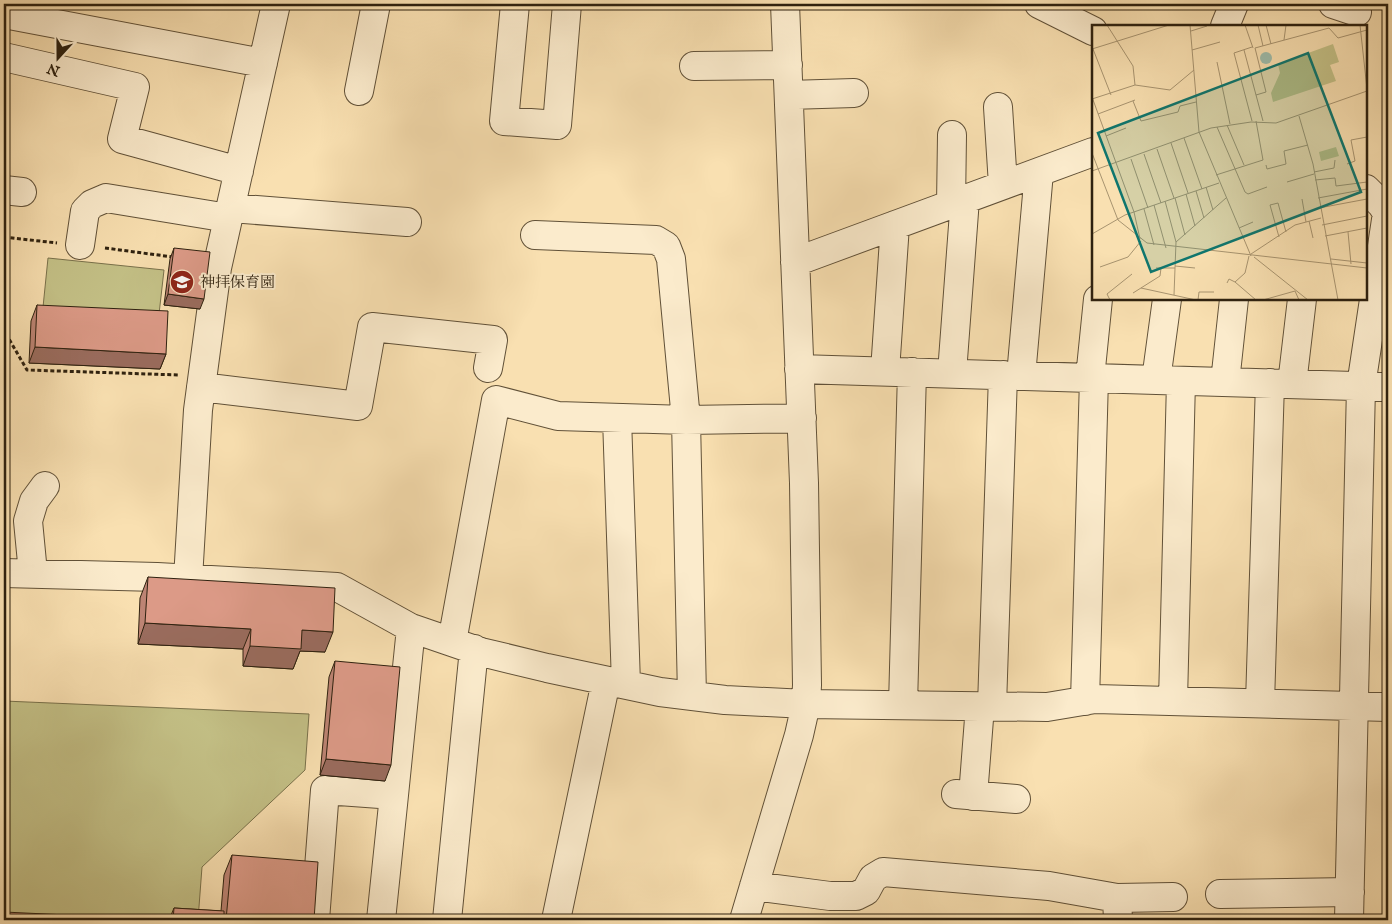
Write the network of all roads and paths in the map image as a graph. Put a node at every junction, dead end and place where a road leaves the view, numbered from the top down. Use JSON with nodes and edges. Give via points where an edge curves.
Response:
{"nodes":[{"id":1,"x":276,"y":4,"type":"edge"},
{"id":2,"x":376,"y":4,"type":"edge"},
{"id":3,"x":515,"y":4,"type":"edge"},
{"id":4,"x":567,"y":4,"type":"edge"},
{"id":5,"x":785,"y":4,"type":"edge"},
{"id":6,"x":1039,"y":4,"type":"edge"},
{"id":7,"x":1234,"y":4,"type":"edge"},
{"id":8,"x":4,"y":14,"type":"edge"},
{"id":9,"x":1225,"y":25,"type":"edge"},
{"id":10,"x":1092,"y":30,"type":"edge"},
{"id":11,"x":4,"y":57,"type":"edge"},
{"id":12,"x":263,"y":63,"type":"junction"},
{"id":13,"x":788,"y":65,"type":"junction"},
{"id":14,"x":694,"y":66,"type":"dead end"},
{"id":15,"x":359,"y":90,"type":"dead end"},
{"id":16,"x":854,"y":93,"type":"dead end"},
{"id":17,"x":789,"y":96,"type":"junction"},
{"id":18,"x":998,"y":107,"type":"dead end"},
{"id":19,"x":952,"y":135,"type":"dead end"},
{"id":20,"x":1092,"y":152,"type":"edge"},
{"id":21,"x":239,"y":171,"type":"junction"},
{"id":22,"x":1039,"y":172,"type":"junction"},
{"id":23,"x":1003,"y":185,"type":"junction"},
{"id":24,"x":958,"y":202,"type":"junction"},
{"id":25,"x":1383,"y":206,"type":"edge"},
{"id":26,"x":230,"y":213,"type":"junction"},
{"id":27,"x":407,"y":222,"type":"dead end"},
{"id":28,"x":895,"y":225,"type":"junction"},
{"id":29,"x":535,"y":235,"type":"dead end"},
{"id":30,"x":4,"y":237,"type":"edge"},
{"id":31,"x":80,"y":245,"type":"junction"},
{"id":32,"x":179,"y":257,"type":"edge"},
{"id":33,"x":795,"y":262,"type":"junction"},
{"id":34,"x":1098,"y":300,"type":"edge"},
{"id":35,"x":1167,"y":300,"type":"edge"},
{"id":36,"x":1234,"y":300,"type":"edge"},
{"id":37,"x":1302,"y":300,"type":"edge"},
{"id":38,"x":4,"y":336,"type":"edge"},
{"id":39,"x":488,"y":368,"type":"dead end"},
{"id":40,"x":800,"y":369,"type":"junction"},
{"id":41,"x":885,"y":371,"type":"junction"},
{"id":42,"x":912,"y":372,"type":"junction"},
{"id":43,"x":952,"y":374,"type":"junction"},
{"id":44,"x":1012,"y":375,"type":"junction"},
{"id":45,"x":1092,"y":378,"type":"junction"},
{"id":46,"x":1169,"y":380,"type":"junction"},
{"id":47,"x":202,"y":381,"type":"junction"},
{"id":48,"x":1225,"y":382,"type":"junction"},
{"id":49,"x":1281,"y":384,"type":"junction"},
{"id":50,"x":1361,"y":386,"type":"junction"},
{"id":51,"x":1388,"y":387,"type":"edge"},
{"id":52,"x":617,"y":418,"type":"junction"},
{"id":53,"x":802,"y":418,"type":"junction"},
{"id":54,"x":686,"y":420,"type":"junction"},
{"id":55,"x":45,"y":486,"type":"dead end"},
{"id":56,"x":4,"y":573,"type":"edge"},
{"id":57,"x":33,"y":573,"type":"junction"},
{"id":58,"x":188,"y":579,"type":"junction"},
{"id":59,"x":411,"y":628,"type":"junction"},
{"id":60,"x":463,"y":646,"type":"junction"},
{"id":61,"x":616,"y":682,"type":"junction"},
{"id":62,"x":692,"y":696,"type":"junction"},
{"id":63,"x":1085,"y":700,"type":"junction"},
{"id":64,"x":1173,"y":701,"type":"junction"},
{"id":65,"x":1260,"y":703,"type":"junction"},
{"id":66,"x":806,"y":704,"type":"junction"},
{"id":67,"x":903,"y":705,"type":"junction"},
{"id":68,"x":986,"y":706,"type":"junction"},
{"id":69,"x":1353,"y":706,"type":"junction"},
{"id":70,"x":1388,"y":707,"type":"edge"},
{"id":71,"x":394,"y":795,"type":"junction"},
{"id":72,"x":1016,"y":800,"type":"dead end"},
{"id":73,"x":754,"y":886,"type":"junction"},
{"id":74,"x":1350,"y":892,"type":"junction"},
{"id":75,"x":1220,"y":894,"type":"dead end"},
{"id":76,"x":1173,"y":897,"type":"dead end"},
{"id":77,"x":1118,"y":909,"type":"edge"},
{"id":78,"x":315,"y":920,"type":"edge"},
{"id":79,"x":381,"y":920,"type":"edge"},
{"id":80,"x":446,"y":920,"type":"edge"},
{"id":81,"x":556,"y":920,"type":"edge"},
{"id":82,"x":744,"y":920,"type":"edge"},
{"id":83,"x":1350,"y":920,"type":"edge"}],
"edges":[{"from":1,"to":12,"type":"street"},
{"from":2,"to":15,"type":"street"},
{"from":3,"to":4,"type":"street","via":[[504,121],[557,125]]},
{"from":5,"to":13,"type":"street"},
{"from":6,"to":10,"type":"street"},
{"from":7,"to":9,"type":"street"},
{"from":8,"to":12,"type":"street"},
{"from":11,"to":21,"type":"street","via":[[135,87],[122,139]]},
{"from":12,"to":21,"type":"street"},
{"from":13,"to":14,"type":"street"},
{"from":13,"to":17,"type":"street"},
{"from":16,"to":17,"type":"street"},
{"from":17,"to":33,"type":"street"},
{"from":18,"to":23,"type":"street"},
{"from":19,"to":24,"type":"street"},
{"from":20,"to":22,"type":"street"},
{"from":21,"to":26,"type":"street"},
{"from":22,"to":23,"type":"street"},
{"from":22,"to":44,"type":"street"},
{"from":23,"to":24,"type":"street"},
{"from":24,"to":28,"type":"street"},
{"from":24,"to":43,"type":"street"},
{"from":25,"to":50,"type":"street"},
{"from":26,"to":27,"type":"street"},
{"from":26,"to":31,"type":"street","via":[[106,198],[85,211]]},
{"from":26,"to":47,"type":"street","via":[[217,268]]},
{"from":28,"to":33,"type":"street"},
{"from":28,"to":41,"type":"street"},
{"from":29,"to":54,"type":"street","via":[[643,238],[666,246],[671,259]]},
{"from":30,"to":31,"type":"path"},
{"from":31,"to":32,"type":"path"},
{"from":33,"to":40,"type":"street"},
{"from":34,"to":45,"type":"street"},
{"from":35,"to":46,"type":"street"},
{"from":36,"to":48,"type":"street"},
{"from":37,"to":49,"type":"street"},
{"from":38,"to":47,"type":"path","via":[[9,338],[27,370]]},
{"from":39,"to":47,"type":"street","via":[[493,340],[362,326],[358,406]]},
{"from":40,"to":41,"type":"street"},
{"from":40,"to":53,"type":"street"},
{"from":41,"to":42,"type":"street"},
{"from":42,"to":43,"type":"street"},
{"from":42,"to":67,"type":"street"},
{"from":43,"to":44,"type":"street"},
{"from":44,"to":45,"type":"street"},
{"from":44,"to":68,"type":"street"},
{"from":45,"to":46,"type":"street"},
{"from":45,"to":63,"type":"street"},
{"from":46,"to":48,"type":"street"},
{"from":46,"to":64,"type":"street"},
{"from":47,"to":58,"type":"street"},
{"from":48,"to":49,"type":"street"},
{"from":49,"to":50,"type":"street"},
{"from":49,"to":65,"type":"street"},
{"from":50,"to":51,"type":"street"},
{"from":50,"to":69,"type":"street"},
{"from":52,"to":54,"type":"street"},
{"from":52,"to":60,"type":"street","via":[[558,416],[496,400]]},
{"from":52,"to":61,"type":"street"},
{"from":53,"to":54,"type":"street"},
{"from":53,"to":66,"type":"street"},
{"from":54,"to":62,"type":"street"},
{"from":55,"to":57,"type":"street","via":[[34,501],[28,522]]},
{"from":56,"to":57,"type":"street"},
{"from":57,"to":58,"type":"street"},
{"from":58,"to":59,"type":"street","via":[[338,588]]},
{"from":59,"to":60,"type":"street"},
{"from":59,"to":71,"type":"street"},
{"from":60,"to":61,"type":"street"},
{"from":60,"to":80,"type":"street"},
{"from":61,"to":62,"type":"street"},
{"from":61,"to":81,"type":"street"},
{"from":62,"to":66,"type":"street"},
{"from":63,"to":64,"type":"street"},
{"from":63,"to":68,"type":"street","via":[[1047,706]]},
{"from":64,"to":65,"type":"street"},
{"from":65,"to":69,"type":"street"},
{"from":66,"to":67,"type":"street"},
{"from":66,"to":73,"type":"street"},
{"from":67,"to":68,"type":"street"},
{"from":68,"to":72,"type":"street","via":[[964,795]]},
{"from":69,"to":70,"type":"street"},
{"from":69,"to":74,"type":"street"},
{"from":71,"to":78,"type":"street","via":[[325,790]]},
{"from":71,"to":79,"type":"street"},
{"from":73,"to":77,"type":"street","via":[[830,896],[856,896],[866,891],[873,878],[883,872],[1049,886]]},
{"from":73,"to":82,"type":"street"},
{"from":74,"to":75,"type":"street"},
{"from":74,"to":83,"type":"street"},
{"from":76,"to":77,"type":"street"}]}
